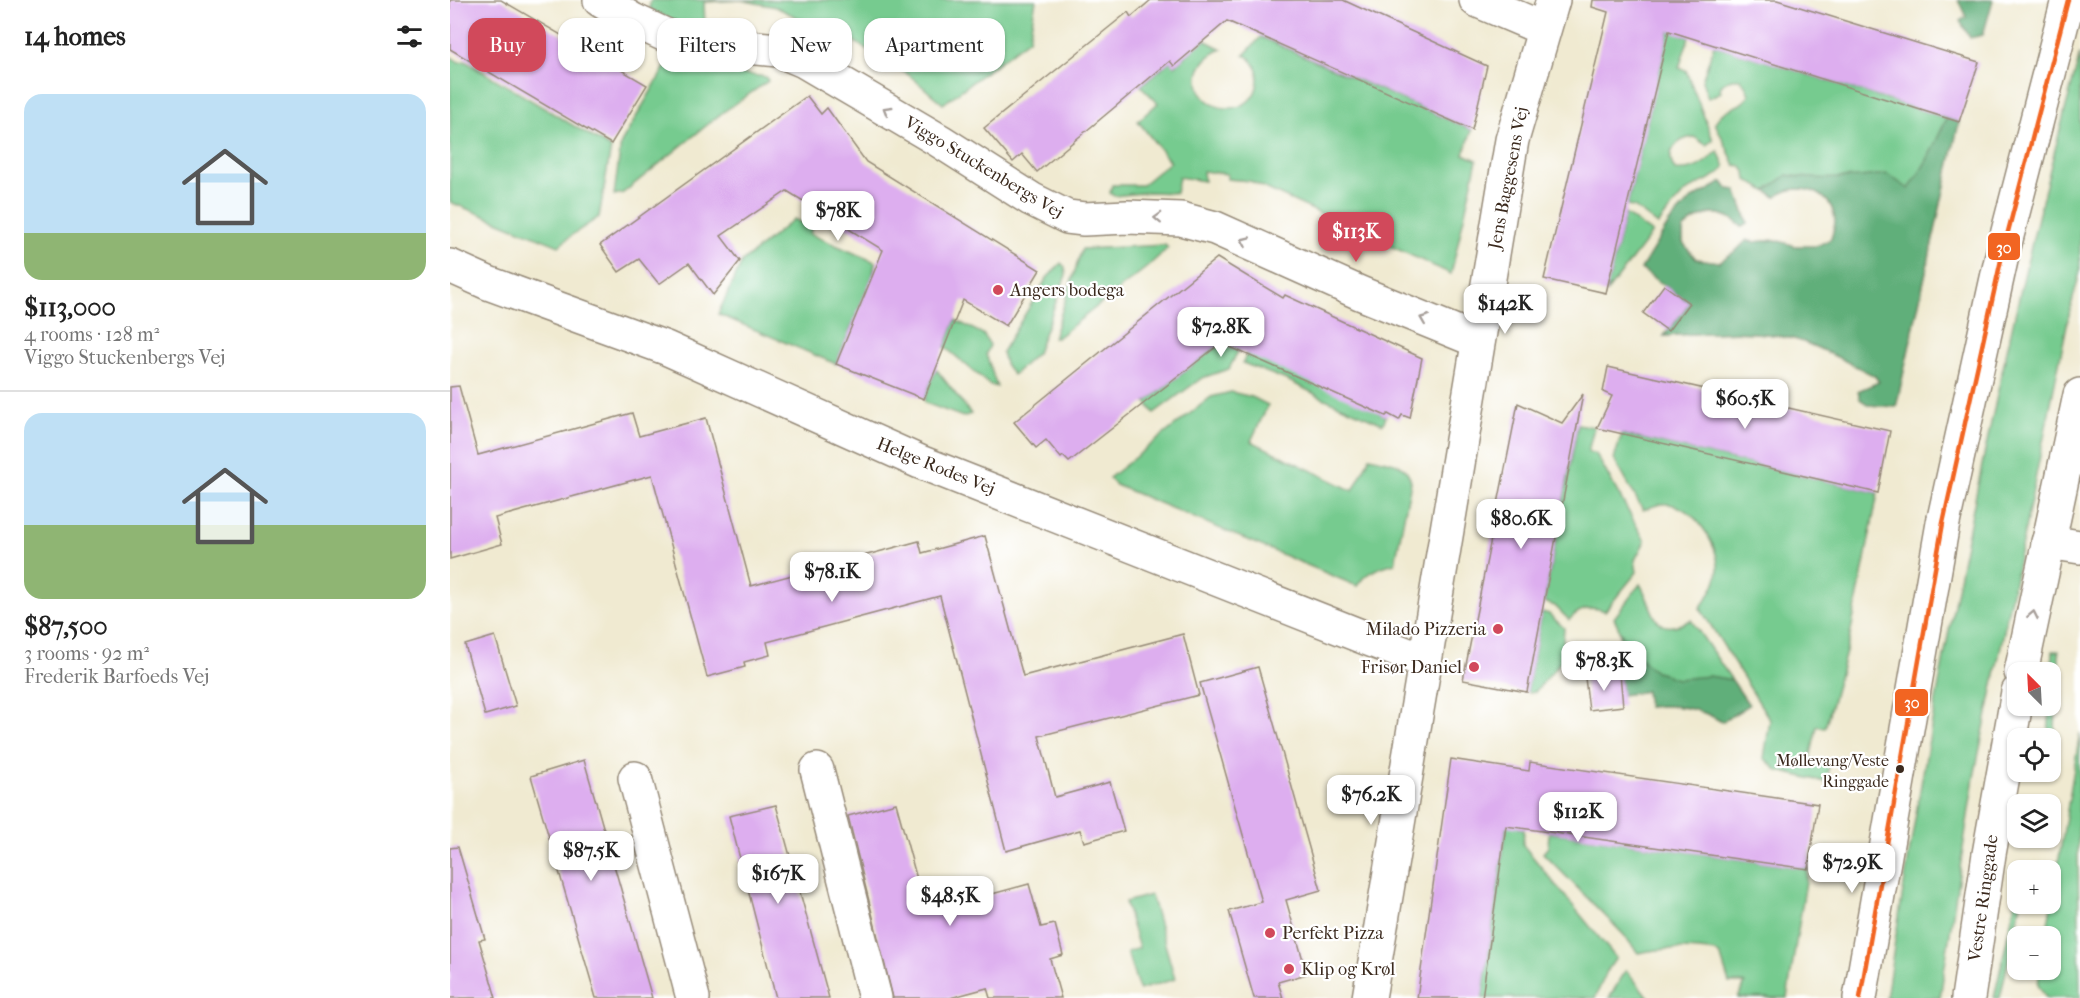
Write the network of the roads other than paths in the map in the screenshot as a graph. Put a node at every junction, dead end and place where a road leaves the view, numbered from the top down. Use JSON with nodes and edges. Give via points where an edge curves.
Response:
{"nodes":[{"id":1,"x":600,"y":0,"type":"edge"},
{"id":2,"x":1476,"y":0,"type":"edge"},
{"id":3,"x":2068,"y":0,"type":"edge"},
{"id":4,"x":1548,"y":15,"type":"edge"},
{"id":5,"x":450,"y":266,"type":"edge"},
{"id":6,"x":1478,"y":341,"type":"junction"},
{"id":7,"x":2080,"y":395,"type":"edge"},
{"id":8,"x":2048,"y":542,"type":"junction"},
{"id":9,"x":2080,"y":547,"type":"edge"},
{"id":10,"x":1424,"y":661,"type":"junction"},
{"id":11,"x":2023,"y":662,"type":"edge"},
{"id":12,"x":2014,"y":716,"type":"edge"},
{"id":13,"x":818,"y":770,"type":"dead end"},
{"id":14,"x":635,"y":778,"type":"dead end"},
{"id":15,"x":693,"y":998,"type":"edge"},
{"id":16,"x":875,"y":998,"type":"edge"},
{"id":17,"x":1369,"y":998,"type":"edge"},
{"id":18,"x":1860,"y":998,"type":"edge"},
{"id":19,"x":1968,"y":998,"type":"edge"}],
"edges":[{"from":6,"to":1,"type":"street","name":"Viggo Stuckenbergs Vej","one_way":true,"via":[[1215,228],[1181,219],[1067,218],[804,61],[778,50],[676,40]]},
{"from":2,"to":4,"type":"street"},
{"from":3,"to":18,"type":"street","via":[[2003,251],[1945,512]]},
{"from":4,"to":6,"type":"street","name":"Jens Baggesens Vej","via":[[1512,140]]},
{"from":5,"to":10,"type":"street","name":"Helge Rodes Vej","via":[[666,348],[920,462]]},
{"from":6,"to":10,"type":"street","name":"Jens Baggesens Vej"},
{"from":7,"to":8,"type":"street"},
{"from":8,"to":9,"type":"street"},
{"from":11,"to":8,"type":"street","one_way":true},
{"from":10,"to":17,"type":"street","name":"Jens Baggesens Vej"},
{"from":12,"to":19,"type":"street","name":"Vestre Ringgade"},
{"from":13,"to":16,"type":"street"},
{"from":14,"to":15,"type":"street"}]}
